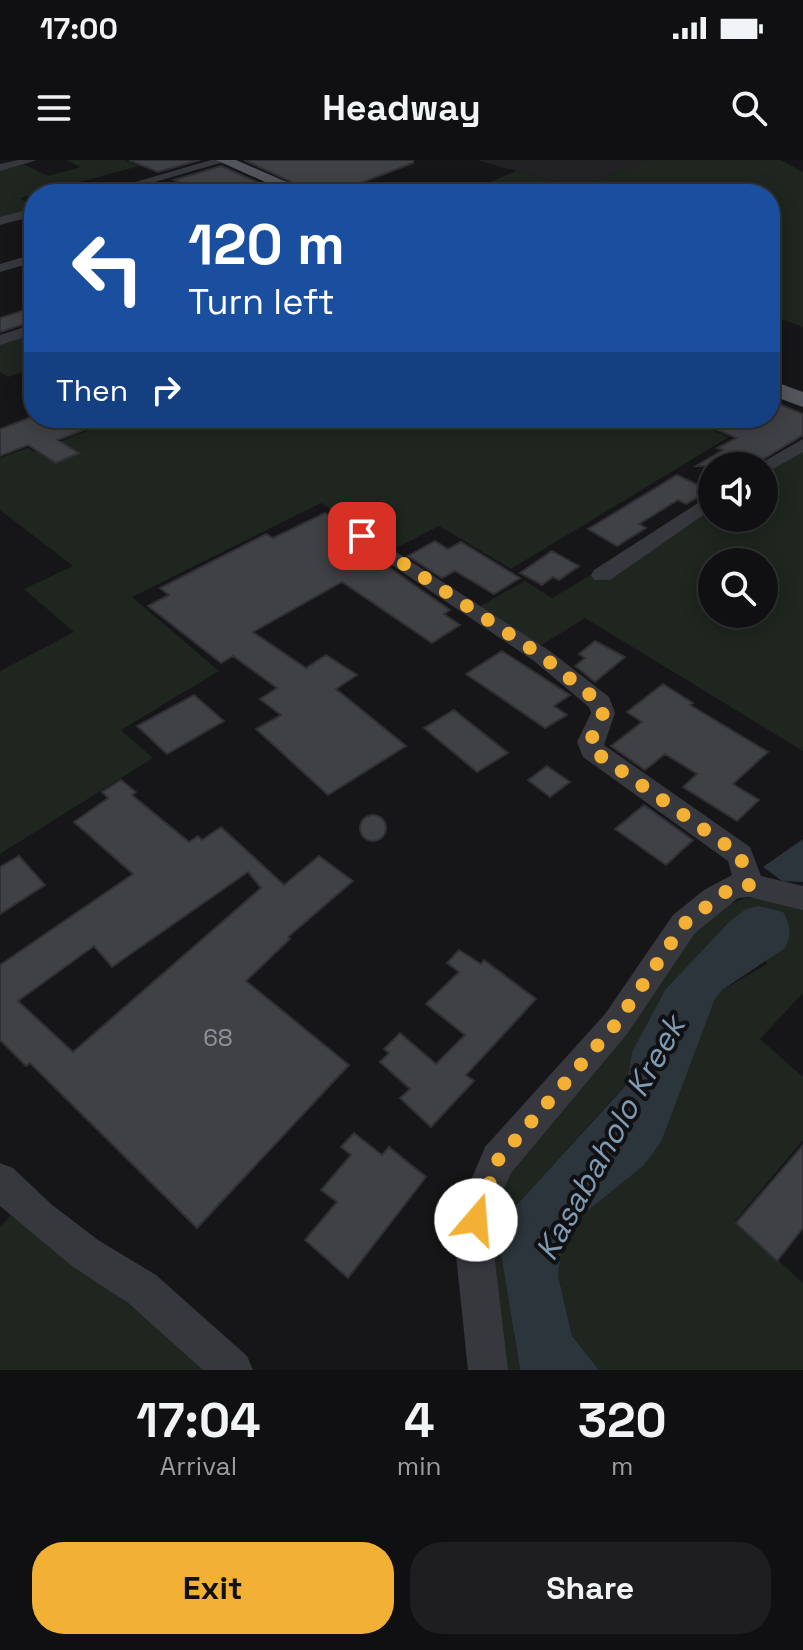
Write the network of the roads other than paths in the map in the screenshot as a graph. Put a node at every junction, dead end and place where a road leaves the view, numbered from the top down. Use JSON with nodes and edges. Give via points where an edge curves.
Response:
{"nodes":[{"id":1,"x":31,"y":160,"type":"edge"},
{"id":2,"x":224,"y":160,"type":"edge"},
{"id":3,"x":0,"y":168,"type":"edge"},
{"id":4,"x":136,"y":184,"type":"edge"},
{"id":5,"x":282,"y":184,"type":"edge"},
{"id":6,"x":24,"y":215,"type":"edge"},
{"id":7,"x":0,"y":221,"type":"edge"},
{"id":8,"x":24,"y":261,"type":"edge"},
{"id":9,"x":0,"y":268,"type":"edge"},
{"id":10,"x":24,"y":332,"type":"edge"},
{"id":11,"x":0,"y":340,"type":"edge"},
{"id":12,"x":780,"y":391,"type":"edge"},
{"id":13,"x":803,"y":400,"type":"edge"},
{"id":14,"x":803,"y":444,"type":"edge"},
{"id":15,"x":778,"y":459,"type":"edge"},
{"id":16,"x":698,"y":510,"type":"edge"},
{"id":17,"x":362,"y":536,"type":"dead end"},
{"id":18,"x":602,"y":575,"type":"dead end"},
{"id":19,"x":749,"y":885,"type":"junction"},
{"id":20,"x":803,"y":898,"type":"edge"},
{"id":21,"x":0,"y":1181,"type":"edge"},
{"id":22,"x":233,"y":1370,"type":"edge"},
{"id":23,"x":488,"y":1370,"type":"edge"}],
"edges":[{"from":1,"to":3,"type":"street"},
{"from":2,"to":4,"type":"street"},
{"from":2,"to":5,"type":"main road"},
{"from":6,"to":7,"type":"street"},
{"from":8,"to":9,"type":"street"},
{"from":10,"to":11,"type":"street"},
{"from":12,"to":13,"type":"main road"},
{"from":14,"to":15,"type":"street"},
{"from":16,"to":18,"type":"street"},
{"from":17,"to":19,"type":"street","via":[[542,656],[600,703],[603,713],[590,742],[592,750],[740,855]]},
{"from":19,"to":20,"type":"street"},
{"from":19,"to":23,"type":"street","via":[[732,887],[684,924],[616,1024],[498,1160],[479,1204],[473,1236]]},
{"from":21,"to":22,"type":"street","via":[[50,1226],[142,1289]]}]}
